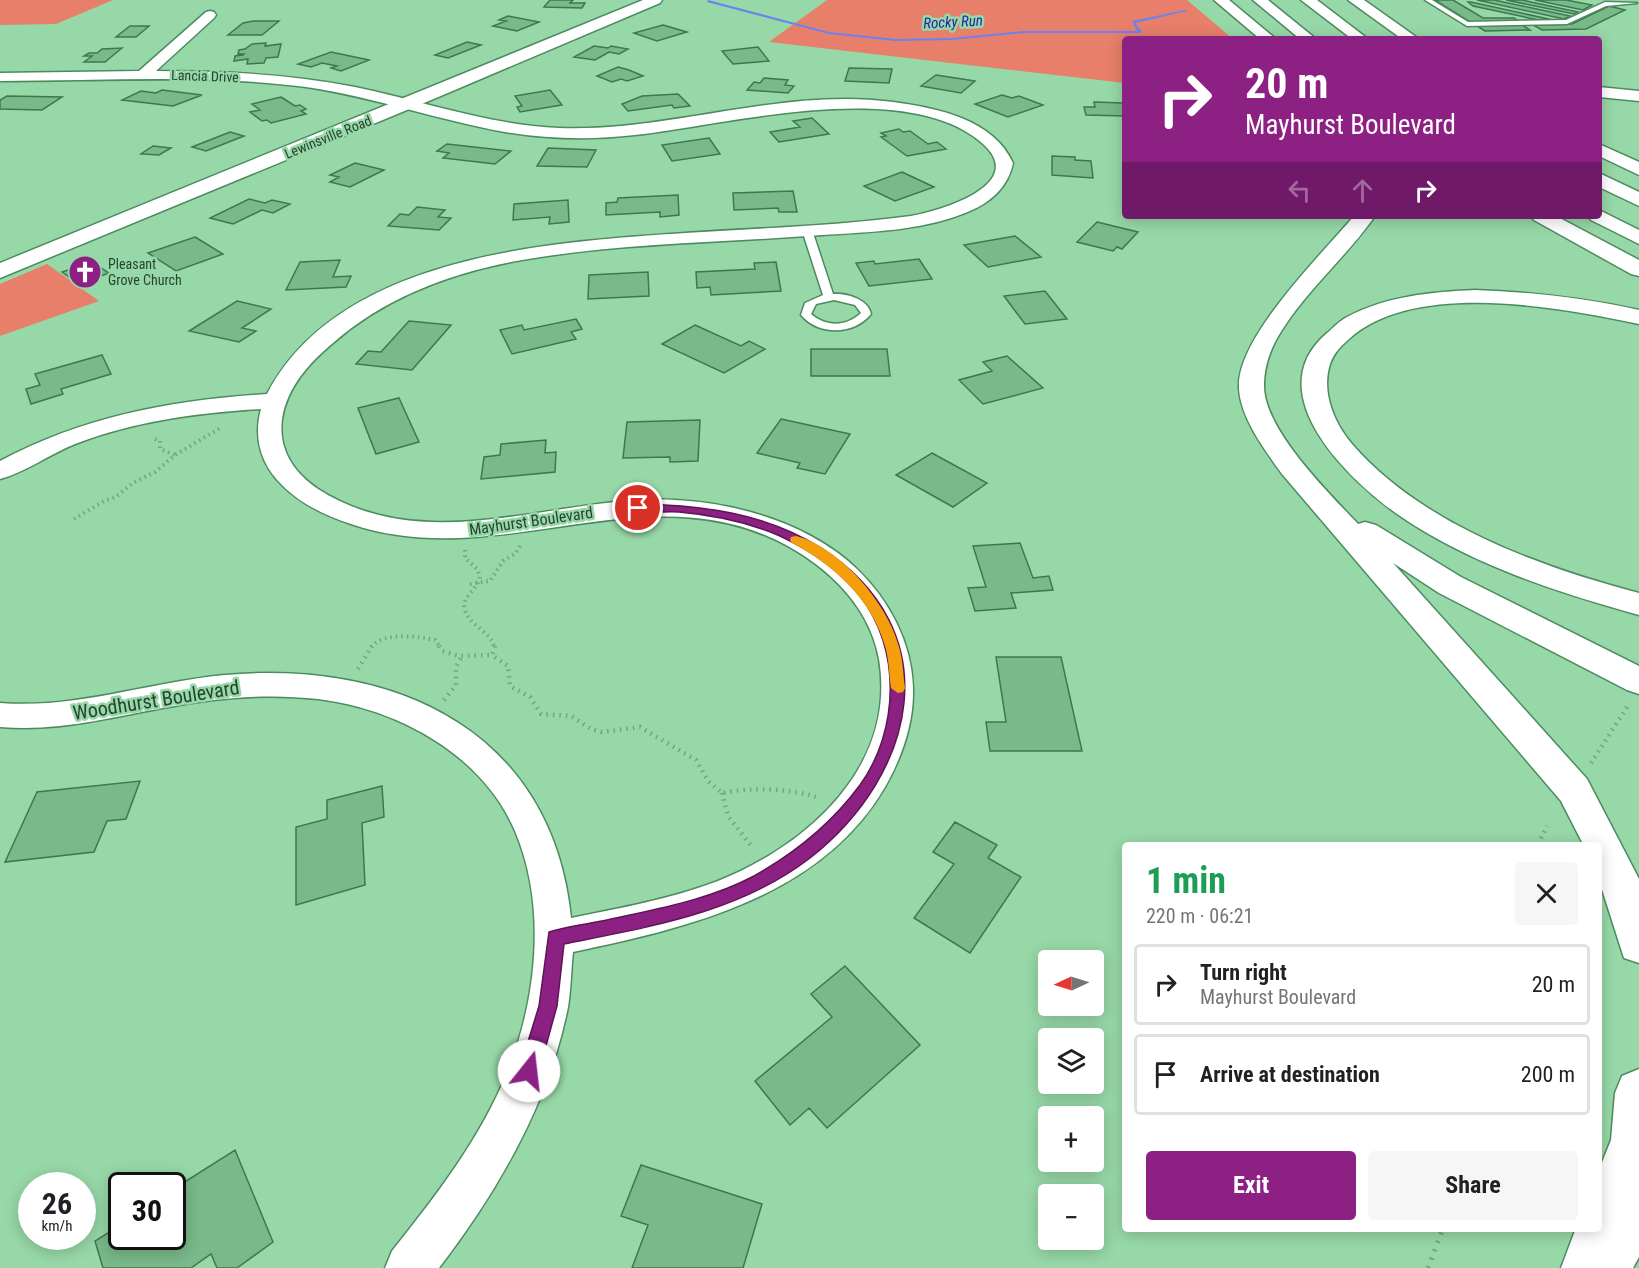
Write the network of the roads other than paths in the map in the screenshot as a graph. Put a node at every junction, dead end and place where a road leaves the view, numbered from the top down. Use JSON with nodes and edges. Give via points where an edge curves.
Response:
{"nodes":[{"id":1,"x":655,"y":0,"type":"edge"},
{"id":2,"x":1221,"y":0,"type":"edge"},
{"id":3,"x":1260,"y":0,"type":"edge"},
{"id":4,"x":1308,"y":0,"type":"edge"},
{"id":5,"x":1340,"y":0,"type":"edge"},
{"id":6,"x":1355,"y":0,"type":"edge"},
{"id":7,"x":1428,"y":0,"type":"edge"},
{"id":8,"x":1620,"y":0,"type":"edge"},
{"id":9,"x":1637,"y":3,"type":"edge"},
{"id":10,"x":1237,"y":14,"type":"junction"},
{"id":11,"x":210,"y":15,"type":"dead end"},
{"id":12,"x":1377,"y":16,"type":"junction"},
{"id":13,"x":1255,"y":36,"type":"edge"},
{"id":14,"x":1265,"y":36,"type":"edge"},
{"id":15,"x":1305,"y":36,"type":"edge"},
{"id":16,"x":1357,"y":36,"type":"edge"},
{"id":17,"x":1391,"y":36,"type":"edge"},
{"id":18,"x":1407,"y":36,"type":"edge"},
{"id":19,"x":1414,"y":36,"type":"edge"},
{"id":20,"x":144,"y":74,"type":"junction"},
{"id":21,"x":0,"y":76,"type":"edge"},
{"id":22,"x":1602,"y":92,"type":"edge"},
{"id":23,"x":1639,"y":96,"type":"edge"},
{"id":24,"x":408,"y":104,"type":"junction"},
{"id":25,"x":1602,"y":150,"type":"edge"},
{"id":26,"x":1639,"y":169,"type":"edge"},
{"id":27,"x":1602,"y":181,"type":"edge"},
{"id":28,"x":1639,"y":200,"type":"edge"},
{"id":29,"x":1602,"y":218,"type":"edge"},
{"id":30,"x":1362,"y":219,"type":"edge"},
{"id":31,"x":1547,"y":219,"type":"edge"},
{"id":32,"x":807,"y":230,"type":"junction"},
{"id":33,"x":1639,"y":238,"type":"edge"},
{"id":34,"x":1639,"y":269,"type":"edge"},
{"id":35,"x":0,"y":271,"type":"edge"},
{"id":36,"x":829,"y":297,"type":"junction"},
{"id":37,"x":1639,"y":317,"type":"edge"},
{"id":38,"x":275,"y":401,"type":"junction"},
{"id":39,"x":0,"y":471,"type":"edge"},
{"id":40,"x":1314,"y":492,"type":"junction"},
{"id":41,"x":1639,"y":604,"type":"edge"},
{"id":42,"x":1635,"y":692,"type":"edge"},
{"id":43,"x":0,"y":716,"type":"edge"},
{"id":44,"x":556,"y":938,"type":"junction"},
{"id":45,"x":1639,"y":944,"type":"edge"},
{"id":46,"x":1639,"y":1093,"type":"edge"},
{"id":47,"x":1639,"y":1207,"type":"edge"},
{"id":48,"x":1602,"y":1228,"type":"edge"},
{"id":49,"x":1600,"y":1232,"type":"edge"},
{"id":50,"x":409,"y":1268,"type":"edge"},
{"id":51,"x":1587,"y":1268,"type":"edge"},
{"id":52,"x":1604,"y":1268,"type":"edge"}],
"edges":[{"from":1,"to":24,"type":"main road","name":"Lewinsville Road"},
{"from":2,"to":10,"type":"main road"},
{"from":3,"to":15,"type":"main road"},
{"from":4,"to":16,"type":"main road"},
{"from":5,"to":17,"type":"main road"},
{"from":6,"to":12,"type":"main road"},
{"from":7,"to":9,"type":"lane","via":[[1467,24],[1567,22],[1605,4]]},
{"from":8,"to":9,"type":"lane"},
{"from":10,"to":13,"type":"main road"},
{"from":10,"to":14,"type":"main road"},
{"from":11,"to":20,"type":"street"},
{"from":12,"to":18,"type":"main road"},
{"from":12,"to":19,"type":"main road"},
{"from":20,"to":21,"type":"street","name":"Lancia Drive"},
{"from":20,"to":24,"type":"street","name":"Lancia Drive","via":[[299,82]]},
{"from":22,"to":23,"type":"main road"},
{"from":24,"to":32,"type":"street","name":"Mayhurst Boulevard","via":[[506,127],[583,133],[653,128],[799,105],[872,104],[953,120],[983,135],[1001,153],[1003,174],[997,184],[956,210],[886,226]]},
{"from":24,"to":35,"type":"main road","name":"Lewinsville Road"},
{"from":25,"to":26,"type":"main road"},
{"from":27,"to":28,"type":"main road"},
{"from":29,"to":33,"type":"main road"},
{"from":30,"to":40,"type":"main road","via":[[1272,327],[1258,350],[1251,374],[1255,406],[1263,424],[1292,468]]},
{"from":31,"to":34,"type":"main road"},
{"from":32,"to":36,"type":"lane"},
{"from":32,"to":38,"type":"street","name":"Mayhurst Boulevard","via":[[570,247],[499,258],[443,273],[383,299],[331,332],[292,370]]},
{"from":36,"to":36,"type":"lane","via":[[806,309],[811,321],[842,327],[854,324],[866,314],[851,299]]},
{"from":37,"to":41,"type":"main road","via":[[1581,305],[1501,296],[1409,304],[1367,317],[1343,331],[1317,364],[1314,395],[1340,446],[1404,505],[1504,560],[1575,587]]},
{"from":38,"to":39,"type":"street","via":[[205,405],[132,418],[52,444]]},
{"from":38,"to":44,"type":"street","name":"Mayhurst Boulevard","via":[[269,421],[269,442],[275,459],[304,492],[332,508],[391,525],[439,530],[517,526],[638,508],[713,512],[766,526],[816,550],[864,593],[880,618],[892,647],[898,684],[896,719],[886,752],[866,789],[836,825],[803,854],[758,881],[707,903]]},
{"from":40,"to":42,"type":"main road","via":[[1389,548]]},
{"from":40,"to":45,"type":"main road","via":[[1574,790],[1608,851]]},
{"from":43,"to":44,"type":"street","name":"Woodhurst Boulevard","via":[[51,716],[104,710],[184,692],[286,685],[358,694],[420,715],[459,738],[489,764],[516,797],[536,837],[550,880]]},
{"from":44,"to":50,"type":"street","name":"Woodhurst Boulevard","via":[[548,1006],[529,1071],[500,1137],[457,1208]]},
{"from":46,"to":48,"type":"main road","via":[[1635,1140]]},
{"from":47,"to":52,"type":"main road"},
{"from":49,"to":51,"type":"main road"}]}
